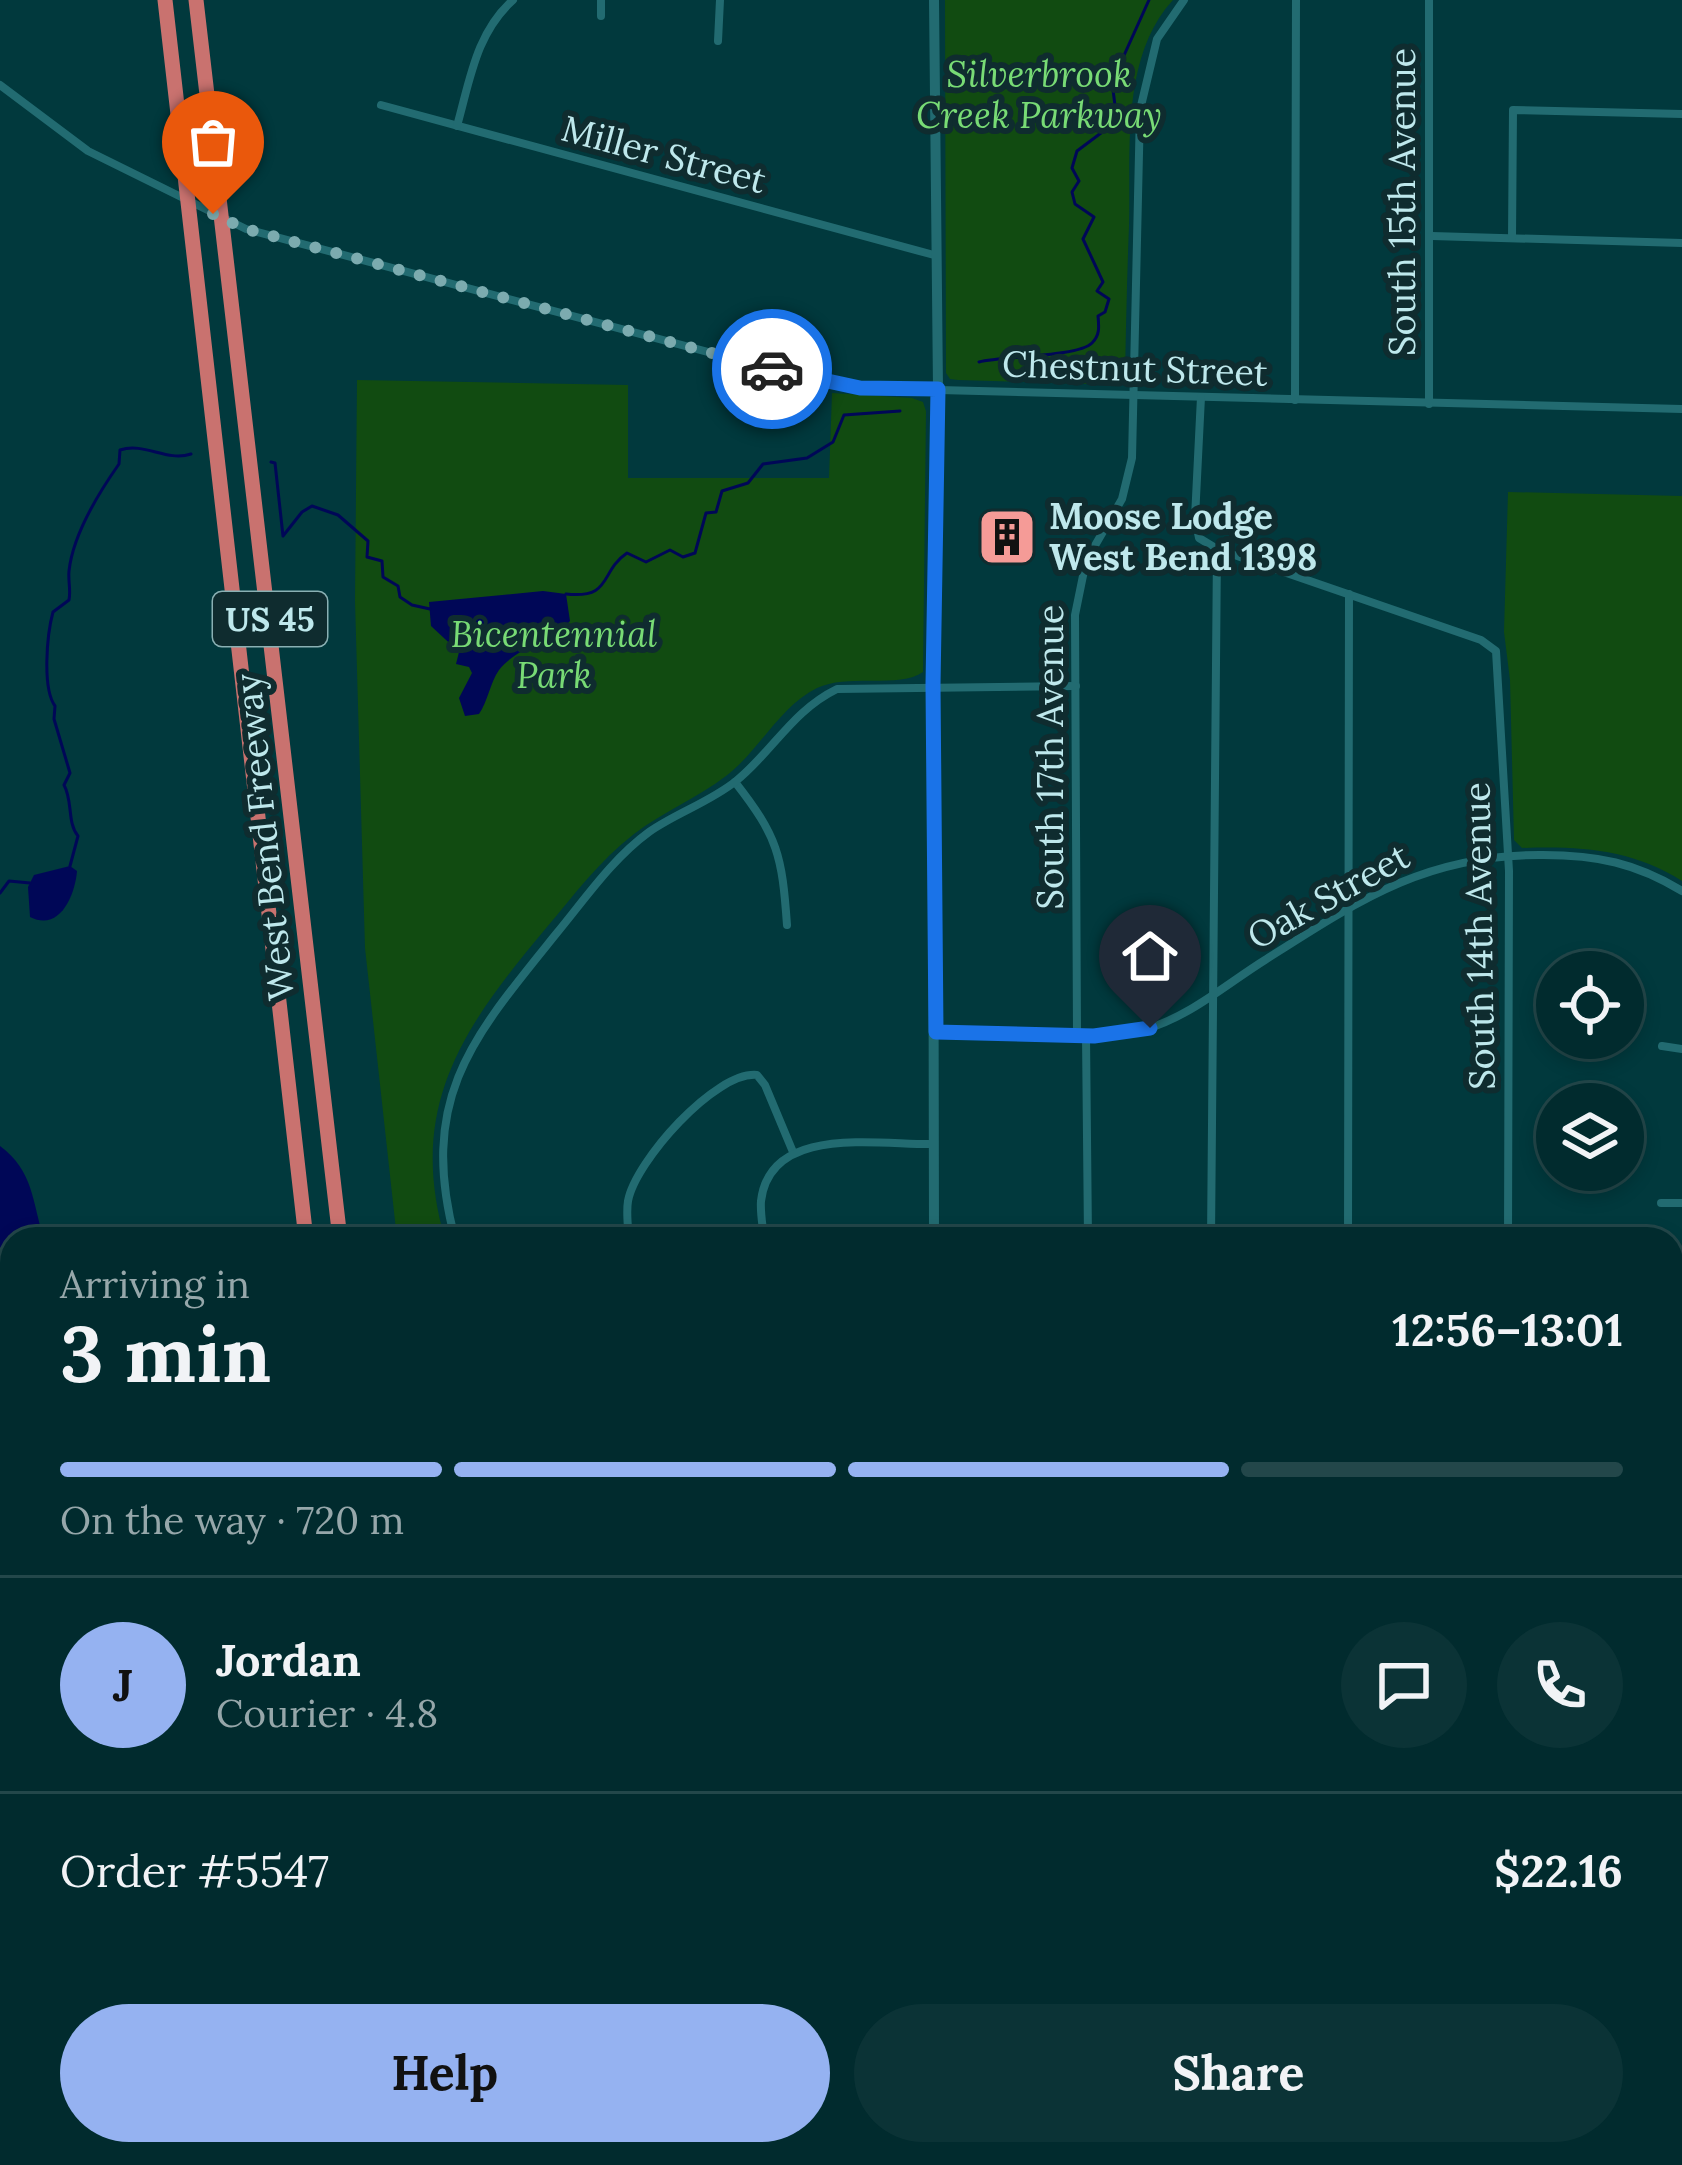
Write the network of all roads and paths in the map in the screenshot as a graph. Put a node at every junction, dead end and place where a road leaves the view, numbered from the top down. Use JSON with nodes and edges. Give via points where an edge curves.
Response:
{"nodes":[{"id":1,"x":165,"y":0,"type":"edge"},
{"id":2,"x":196,"y":0,"type":"edge"},
{"id":3,"x":513,"y":0,"type":"edge"},
{"id":4,"x":602,"y":0,"type":"edge"},
{"id":5,"x":720,"y":0,"type":"edge"},
{"id":6,"x":934,"y":0,"type":"edge"},
{"id":7,"x":1184,"y":0,"type":"edge"},
{"id":8,"x":1296,"y":0,"type":"edge"},
{"id":9,"x":1429,"y":0,"type":"edge"},
{"id":10,"x":601,"y":16,"type":"dead end"},
{"id":11,"x":718,"y":41,"type":"dead end"},
{"id":12,"x":0,"y":85,"type":"edge"},
{"id":13,"x":380,"y":105,"type":"dead end"},
{"id":14,"x":1682,"y":114,"type":"edge"},
{"id":15,"x":457,"y":126,"type":"junction"},
{"id":16,"x":1432,"y":236,"type":"junction"},
{"id":17,"x":1511,"y":238,"type":"junction"},
{"id":18,"x":1682,"y":243,"type":"edge"},
{"id":19,"x":934,"y":254,"type":"junction"},
{"id":20,"x":938,"y":389,"type":"junction"},
{"id":21,"x":1133,"y":394,"type":"junction"},
{"id":22,"x":1202,"y":397,"type":"junction"},
{"id":23,"x":1295,"y":400,"type":"junction"},
{"id":24,"x":1429,"y":404,"type":"junction"},
{"id":25,"x":1682,"y":409,"type":"edge"},
{"id":26,"x":1216,"y":549,"type":"junction"},
{"id":27,"x":1349,"y":594,"type":"junction"},
{"id":28,"x":933,"y":685,"type":"junction"},
{"id":29,"x":1076,"y":686,"type":"junction"},
{"id":30,"x":735,"y":782,"type":"junction"},
{"id":31,"x":1508,"y":855,"type":"junction"},
{"id":32,"x":1682,"y":891,"type":"edge"},
{"id":33,"x":1348,"y":908,"type":"junction"},
{"id":34,"x":788,"y":925,"type":"dead end"},
{"id":35,"x":1212,"y":993,"type":"junction"},
{"id":36,"x":936,"y":1032,"type":"junction"},
{"id":37,"x":1081,"y":1035,"type":"junction"},
{"id":38,"x":1662,"y":1046,"type":"dead end"},
{"id":39,"x":1682,"y":1049,"type":"edge"},
{"id":40,"x":933,"y":1144,"type":"junction"},
{"id":41,"x":794,"y":1152,"type":"junction"},
{"id":42,"x":1661,"y":1203,"type":"dead end"},
{"id":43,"x":1682,"y":1203,"type":"edge"},
{"id":44,"x":305,"y":1227,"type":"edge"},
{"id":45,"x":339,"y":1227,"type":"edge"},
{"id":46,"x":452,"y":1227,"type":"edge"},
{"id":47,"x":629,"y":1227,"type":"edge"},
{"id":48,"x":763,"y":1227,"type":"edge"},
{"id":49,"x":934,"y":1227,"type":"edge"},
{"id":50,"x":1088,"y":1227,"type":"edge"},
{"id":51,"x":1211,"y":1227,"type":"edge"},
{"id":52,"x":1348,"y":1227,"type":"edge"},
{"id":53,"x":1508,"y":1227,"type":"edge"}],
"edges":[{"from":1,"to":44,"type":"highway","name":"West Bend Freeway","number":"US 45"},
{"from":2,"to":45,"type":"highway","name":"West Bend Freeway","number":"US 45"},
{"from":3,"to":15,"type":"street","via":[[479,45]]},
{"from":4,"to":10,"type":"street"},
{"from":5,"to":11,"type":"street"},
{"from":6,"to":19,"type":"street"},
{"from":7,"to":21,"type":"street","name":"South 17th Avenue","via":[[1157,39],[1140,110]]},
{"from":8,"to":23,"type":"street"},
{"from":9,"to":16,"type":"street","name":"South 15th Avenue"},
{"from":12,"to":20,"type":"street","name":"Chestnut Street","via":[[88,151],[246,229],[828,384]]},
{"from":13,"to":15,"type":"street","name":"Miller Street"},
{"from":14,"to":17,"type":"street","via":[[1513,110]]},
{"from":15,"to":19,"type":"street","name":"Miller Street"},
{"from":16,"to":17,"type":"street"},
{"from":16,"to":24,"type":"street","name":"South 15th Avenue"},
{"from":17,"to":18,"type":"street"},
{"from":19,"to":20,"type":"street"},
{"from":20,"to":21,"type":"street","name":"Chestnut Street"},
{"from":20,"to":28,"type":"street"},
{"from":21,"to":22,"type":"street","name":"Chestnut Street"},
{"from":21,"to":29,"type":"street","name":"South 17th Avenue","via":[[1123,499],[1079,582]]},
{"from":22,"to":23,"type":"street","name":"Chestnut Street"},
{"from":22,"to":26,"type":"street","via":[[1195,518],[1199,538]]},
{"from":23,"to":24,"type":"street","name":"Chestnut Street"},
{"from":24,"to":25,"type":"street","name":"Chestnut Street"},
{"from":26,"to":27,"type":"street"},
{"from":26,"to":35,"type":"street"},
{"from":27,"to":31,"type":"street","name":"South 14th Avenue","via":[[1496,651]]},
{"from":27,"to":33,"type":"street"},
{"from":28,"to":29,"type":"street"},
{"from":28,"to":30,"type":"street","via":[[837,689],[813,701]]},
{"from":28,"to":36,"type":"street"},
{"from":29,"to":37,"type":"street","name":"South 17th Avenue"},
{"from":30,"to":34,"type":"street","via":[[782,859]]},
{"from":30,"to":46,"type":"street","via":[[619,857],[487,1019],[464,1061],[443,1140]]},
{"from":31,"to":32,"type":"street","name":"Oak Street","via":[[1618,860]]},
{"from":31,"to":33,"type":"street","name":"Oak Street","via":[[1429,870]]},
{"from":31,"to":53,"type":"street","name":"South 14th Avenue"},
{"from":33,"to":35,"type":"street","name":"Oak Street"},
{"from":33,"to":52,"type":"street"},
{"from":35,"to":37,"type":"street","name":"Oak Street","via":[[1150,1028]]},
{"from":35,"to":51,"type":"street"},
{"from":36,"to":37,"type":"street","name":"Oak Street"},
{"from":36,"to":40,"type":"street"},
{"from":37,"to":50,"type":"street","name":"South 17th Avenue"},
{"from":38,"to":39,"type":"street"},
{"from":40,"to":41,"type":"street"},
{"from":40,"to":49,"type":"street"},
{"from":41,"to":47,"type":"street","via":[[758,1075],[729,1081],[666,1136],[629,1195]]},
{"from":41,"to":48,"type":"street","via":[[775,1166],[761,1199]]},
{"from":42,"to":43,"type":"street"}]}
